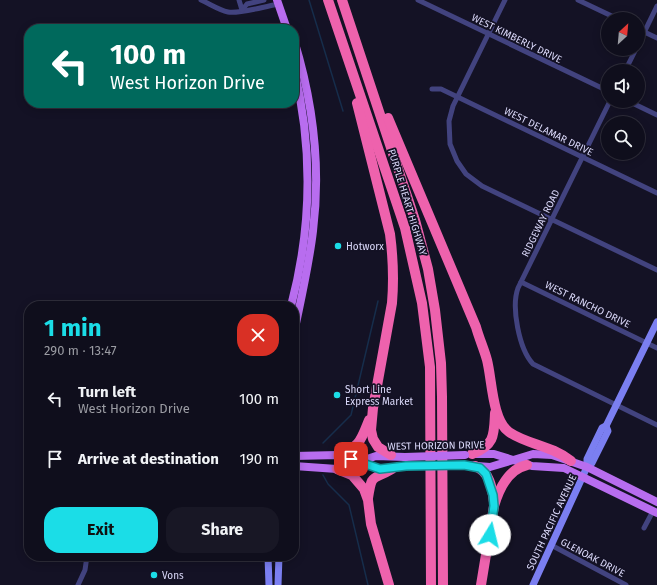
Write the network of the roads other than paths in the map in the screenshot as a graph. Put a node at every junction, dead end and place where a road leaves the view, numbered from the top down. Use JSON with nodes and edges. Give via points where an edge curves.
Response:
{"nodes":[{"id":1,"x":201,"y":0,"type":"edge"},
{"id":2,"x":239,"y":0,"type":"edge"},
{"id":3,"x":264,"y":0,"type":"edge"},
{"id":4,"x":328,"y":0,"type":"edge"},
{"id":5,"x":342,"y":0,"type":"edge"},
{"id":6,"x":418,"y":0,"type":"edge"},
{"id":7,"x":505,"y":0,"type":"edge"},
{"id":8,"x":578,"y":0,"type":"edge"},
{"id":9,"x":276,"y":1,"type":"edge"},
{"id":10,"x":657,"y":6,"type":"edge"},
{"id":11,"x":242,"y":10,"type":"junction"},
{"id":12,"x":603,"y":12,"type":"edge"},
{"id":13,"x":281,"y":24,"type":"edge"},
{"id":14,"x":285,"y":24,"type":"edge"},
{"id":15,"x":288,"y":24,"type":"edge"},
{"id":16,"x":645,"y":30,"type":"edge"},
{"id":17,"x":353,"y":32,"type":"junction"},
{"id":18,"x":645,"y":32,"type":"edge"},
{"id":19,"x":488,"y":34,"type":"junction"},
{"id":20,"x":657,"y":38,"type":"edge"},
{"id":21,"x":346,"y":54,"type":"junction"},
{"id":22,"x":299,"y":58,"type":"edge"},
{"id":23,"x":299,"y":86,"type":"edge"},
{"id":24,"x":601,"y":88,"type":"edge"},
{"id":25,"x":432,"y":89,"type":"dead end"},
{"id":26,"x":457,"y":96,"type":"junction"},
{"id":27,"x":607,"y":108,"type":"edge"},
{"id":28,"x":642,"y":108,"type":"edge"},
{"id":29,"x":307,"y":112,"type":"junction"},
{"id":30,"x":657,"y":115,"type":"edge"},
{"id":31,"x":583,"y":157,"type":"junction"},
{"id":32,"x":308,"y":185,"type":"junction"},
{"id":33,"x":657,"y":193,"type":"edge"},
{"id":34,"x":315,"y":207,"type":"junction"},
{"id":35,"x":552,"y":220,"type":"junction"},
{"id":36,"x":304,"y":263,"type":"junction"},
{"id":37,"x":657,"y":270,"type":"edge"},
{"id":38,"x":521,"y":282,"type":"junction"},
{"id":39,"x":293,"y":301,"type":"edge"},
{"id":40,"x":299,"y":301,"type":"edge"},
{"id":41,"x":657,"y":322,"type":"edge"},
{"id":42,"x":647,"y":343,"type":"junction"},
{"id":43,"x":657,"y":348,"type":"edge"},
{"id":44,"x":495,"y":405,"type":"junction"},
{"id":45,"x":616,"y":405,"type":"junction"},
{"id":46,"x":373,"y":408,"type":"junction"},
{"id":47,"x":657,"y":425,"type":"edge"},
{"id":48,"x":391,"y":455,"type":"junction"},
{"id":49,"x":469,"y":455,"type":"junction"},
{"id":50,"x":299,"y":456,"type":"edge"},
{"id":51,"x":338,"y":456,"type":"junction"},
{"id":52,"x":514,"y":460,"type":"junction"},
{"id":53,"x":570,"y":461,"type":"junction"},
{"id":54,"x":359,"y":462,"type":"junction"},
{"id":55,"x":527,"y":465,"type":"junction"},
{"id":56,"x":299,"y":466,"type":"edge"},
{"id":57,"x":470,"y":466,"type":"junction"},
{"id":58,"x":587,"y":467,"type":"junction"},
{"id":59,"x":337,"y":469,"type":"junction"},
{"id":60,"x":392,"y":469,"type":"junction"},
{"id":61,"x":582,"y":476,"type":"junction"},
{"id":62,"x":368,"y":500,"type":"junction"},
{"id":63,"x":657,"y":502,"type":"edge"},
{"id":64,"x":494,"y":506,"type":"junction"},
{"id":65,"x":655,"y":512,"type":"edge"},
{"id":66,"x":644,"y":528,"type":"dead end"},
{"id":67,"x":551,"y":545,"type":"junction"},
{"id":68,"x":87,"y":561,"type":"edge"},
{"id":69,"x":268,"y":561,"type":"edge"},
{"id":70,"x":279,"y":561,"type":"edge"},
{"id":71,"x":78,"y":585,"type":"edge"},
{"id":72,"x":269,"y":585,"type":"edge"},
{"id":73,"x":278,"y":585,"type":"edge"},
{"id":74,"x":389,"y":585,"type":"edge"},
{"id":75,"x":431,"y":585,"type":"edge"},
{"id":76,"x":443,"y":585,"type":"edge"},
{"id":77,"x":481,"y":585,"type":"edge"},
{"id":78,"x":533,"y":585,"type":"edge"},
{"id":79,"x":626,"y":585,"type":"edge"}],
"edges":[{"from":1,"to":11,"type":"street","via":[[227,12]]},
{"from":2,"to":11,"type":"street"},
{"from":3,"to":11,"type":"street","via":[[247,4]]},
{"from":4,"to":21,"type":"highway","name":"PURPLE HEART HIGHWAY"},
{"from":5,"to":17,"type":"highway","name":"PURPLE HEART HIGHWAY"},
{"from":6,"to":19,"type":"street","name":"WEST KIMBERLY DRIVE"},
{"from":7,"to":19,"type":"street"},
{"from":8,"to":12,"type":"street"},
{"from":9,"to":11,"type":"street","via":[[248,11]]},
{"from":9,"to":13,"type":"main road"},
{"from":9,"to":14,"type":"main road"},
{"from":9,"to":15,"type":"main road"},
{"from":10,"to":16,"type":"street"},
{"from":17,"to":44,"type":"highway","via":[[410,175],[476,327],[486,358]]},
{"from":17,"to":76,"type":"highway","name":"PURPLE HEART HIGHWAY","via":[[415,220],[428,269],[435,310],[442,397]]},
{"from":18,"to":20,"type":"street"},
{"from":19,"to":24,"type":"street","name":"WEST KIMBERLY DRIVE"},
{"from":19,"to":26,"type":"street"},
{"from":21,"to":46,"type":"highway","via":[[390,234],[393,263],[392,303]]},
{"from":21,"to":75,"type":"highway","name":"PURPLE HEART HIGHWAY","via":[[405,228],[422,303],[428,341],[431,395]]},
{"from":22,"to":29,"type":"main road","via":[[306,84]]},
{"from":23,"to":29,"type":"main road"},
{"from":25,"to":26,"type":"street","name":"WEST DELAMAR DRIVE","via":[[441,89]]},
{"from":26,"to":31,"type":"street","name":"WEST DELAMAR DRIVE"},
{"from":26,"to":35,"type":"street","via":[[449,121],[449,136],[462,170],[482,186]]},
{"from":27,"to":31,"type":"street","name":"RIDGEWAY ROAD"},
{"from":28,"to":30,"type":"street"},
{"from":29,"to":32,"type":"main road"},
{"from":29,"to":34,"type":"main road","via":[[316,168]]},
{"from":31,"to":33,"type":"street","name":"WEST DELAMAR DRIVE"},
{"from":31,"to":35,"type":"street","name":"RIDGEWAY ROAD"},
{"from":32,"to":34,"type":"main road","via":[[313,188],[312,202]]},
{"from":32,"to":36,"type":"main road"},
{"from":34,"to":36,"type":"main road"},
{"from":35,"to":37,"type":"street"},
{"from":35,"to":38,"type":"street","name":"RIDGEWAY ROAD"},
{"from":36,"to":39,"type":"main road"},
{"from":36,"to":40,"type":"main road"},
{"from":38,"to":42,"type":"street","name":"WEST RANCHO DRIVE"},
{"from":38,"to":45,"type":"street","name":"RIDGEWAY ROAD","via":[[515,297],[515,308],[522,349],[527,358],[542,370]]},
{"from":41,"to":42,"type":"street","name":"SOUTH PACIFIC AVENUE"},
{"from":42,"to":43,"type":"street","name":"WEST RANCHO DRIVE"},
{"from":42,"to":45,"type":"street","name":"SOUTH PACIFIC AVENUE"},
{"from":44,"to":49,"type":"highway","via":[[492,439],[485,448]]},
{"from":44,"to":53,"type":"highway","via":[[501,423],[510,432],[559,452]]},
{"from":45,"to":47,"type":"street"},
{"from":45,"to":58,"type":"street","name":"SOUTH PACIFIC AVENUE","via":[[606,426],[608,431],[592,463]]},
{"from":46,"to":48,"type":"highway","via":[[373,439],[381,450]]},
{"from":46,"to":51,"type":"highway","via":[[359,443]]},
{"from":48,"to":49,"type":"main road","name":"WEST HORIZON DRIVE","bridge":true},
{"from":48,"to":54,"type":"main road","name":"WEST HORIZON DRIVE","via":[[376,456]]},
{"from":49,"to":52,"type":"main road","name":"WEST HORIZON DRIVE","via":[[494,454]]},
{"from":50,"to":51,"type":"main road","name":"WEST HORIZON DRIVE"},
{"from":51,"to":54,"type":"main road","name":"WEST HORIZON DRIVE"},
{"from":52,"to":53,"type":"main road","name":"WEST HORIZON DRIVE","via":[[540,453]]},
{"from":52,"to":55,"type":"main road","name":"WEST HORIZON DRIVE"},
{"from":52,"to":57,"type":"main road","name":"WEST HORIZON DRIVE","via":[[490,467]]},
{"from":53,"to":58,"type":"main road","name":"WEST HORIZON DRIVE"},
{"from":54,"to":59,"type":"main road","name":"WEST HORIZON DRIVE"},
{"from":54,"to":60,"type":"main road","name":"WEST HORIZON DRIVE","via":[[380,469]]},
{"from":55,"to":61,"type":"main road","name":"WEST HORIZON DRIVE","via":[[561,467]]},
{"from":55,"to":64,"type":"highway","via":[[509,476]]},
{"from":56,"to":59,"type":"main road","name":"WEST HORIZON DRIVE"},
{"from":57,"to":60,"type":"main road","name":"WEST HORIZON DRIVE","bridge":true,"via":[[406,466]]},
{"from":57,"to":64,"type":"highway","via":[[486,474],[492,489]]},
{"from":58,"to":61,"type":"street","name":"SOUTH PACIFIC AVENUE"},
{"from":58,"to":63,"type":"main road","name":"WEST HORIZON DRIVE"},
{"from":59,"to":62,"type":"highway","via":[[348,472],[359,481]]},
{"from":60,"to":62,"type":"highway","via":[[371,480]]},
{"from":61,"to":65,"type":"main road","name":"WEST HORIZON DRIVE"},
{"from":61,"to":67,"type":"street","name":"SOUTH PACIFIC AVENUE"},
{"from":62,"to":74,"type":"highway","via":[[371,524]]},
{"from":64,"to":77,"type":"highway"},
{"from":65,"to":66,"type":"street"},
{"from":67,"to":78,"type":"street","name":"SOUTH PACIFIC AVENUE"},
{"from":67,"to":79,"type":"street","name":"GLENOAK DRIVE"},
{"from":68,"to":71,"type":"street","via":[[86,570]]},
{"from":69,"to":72,"type":"street"},
{"from":70,"to":73,"type":"street"}]}
